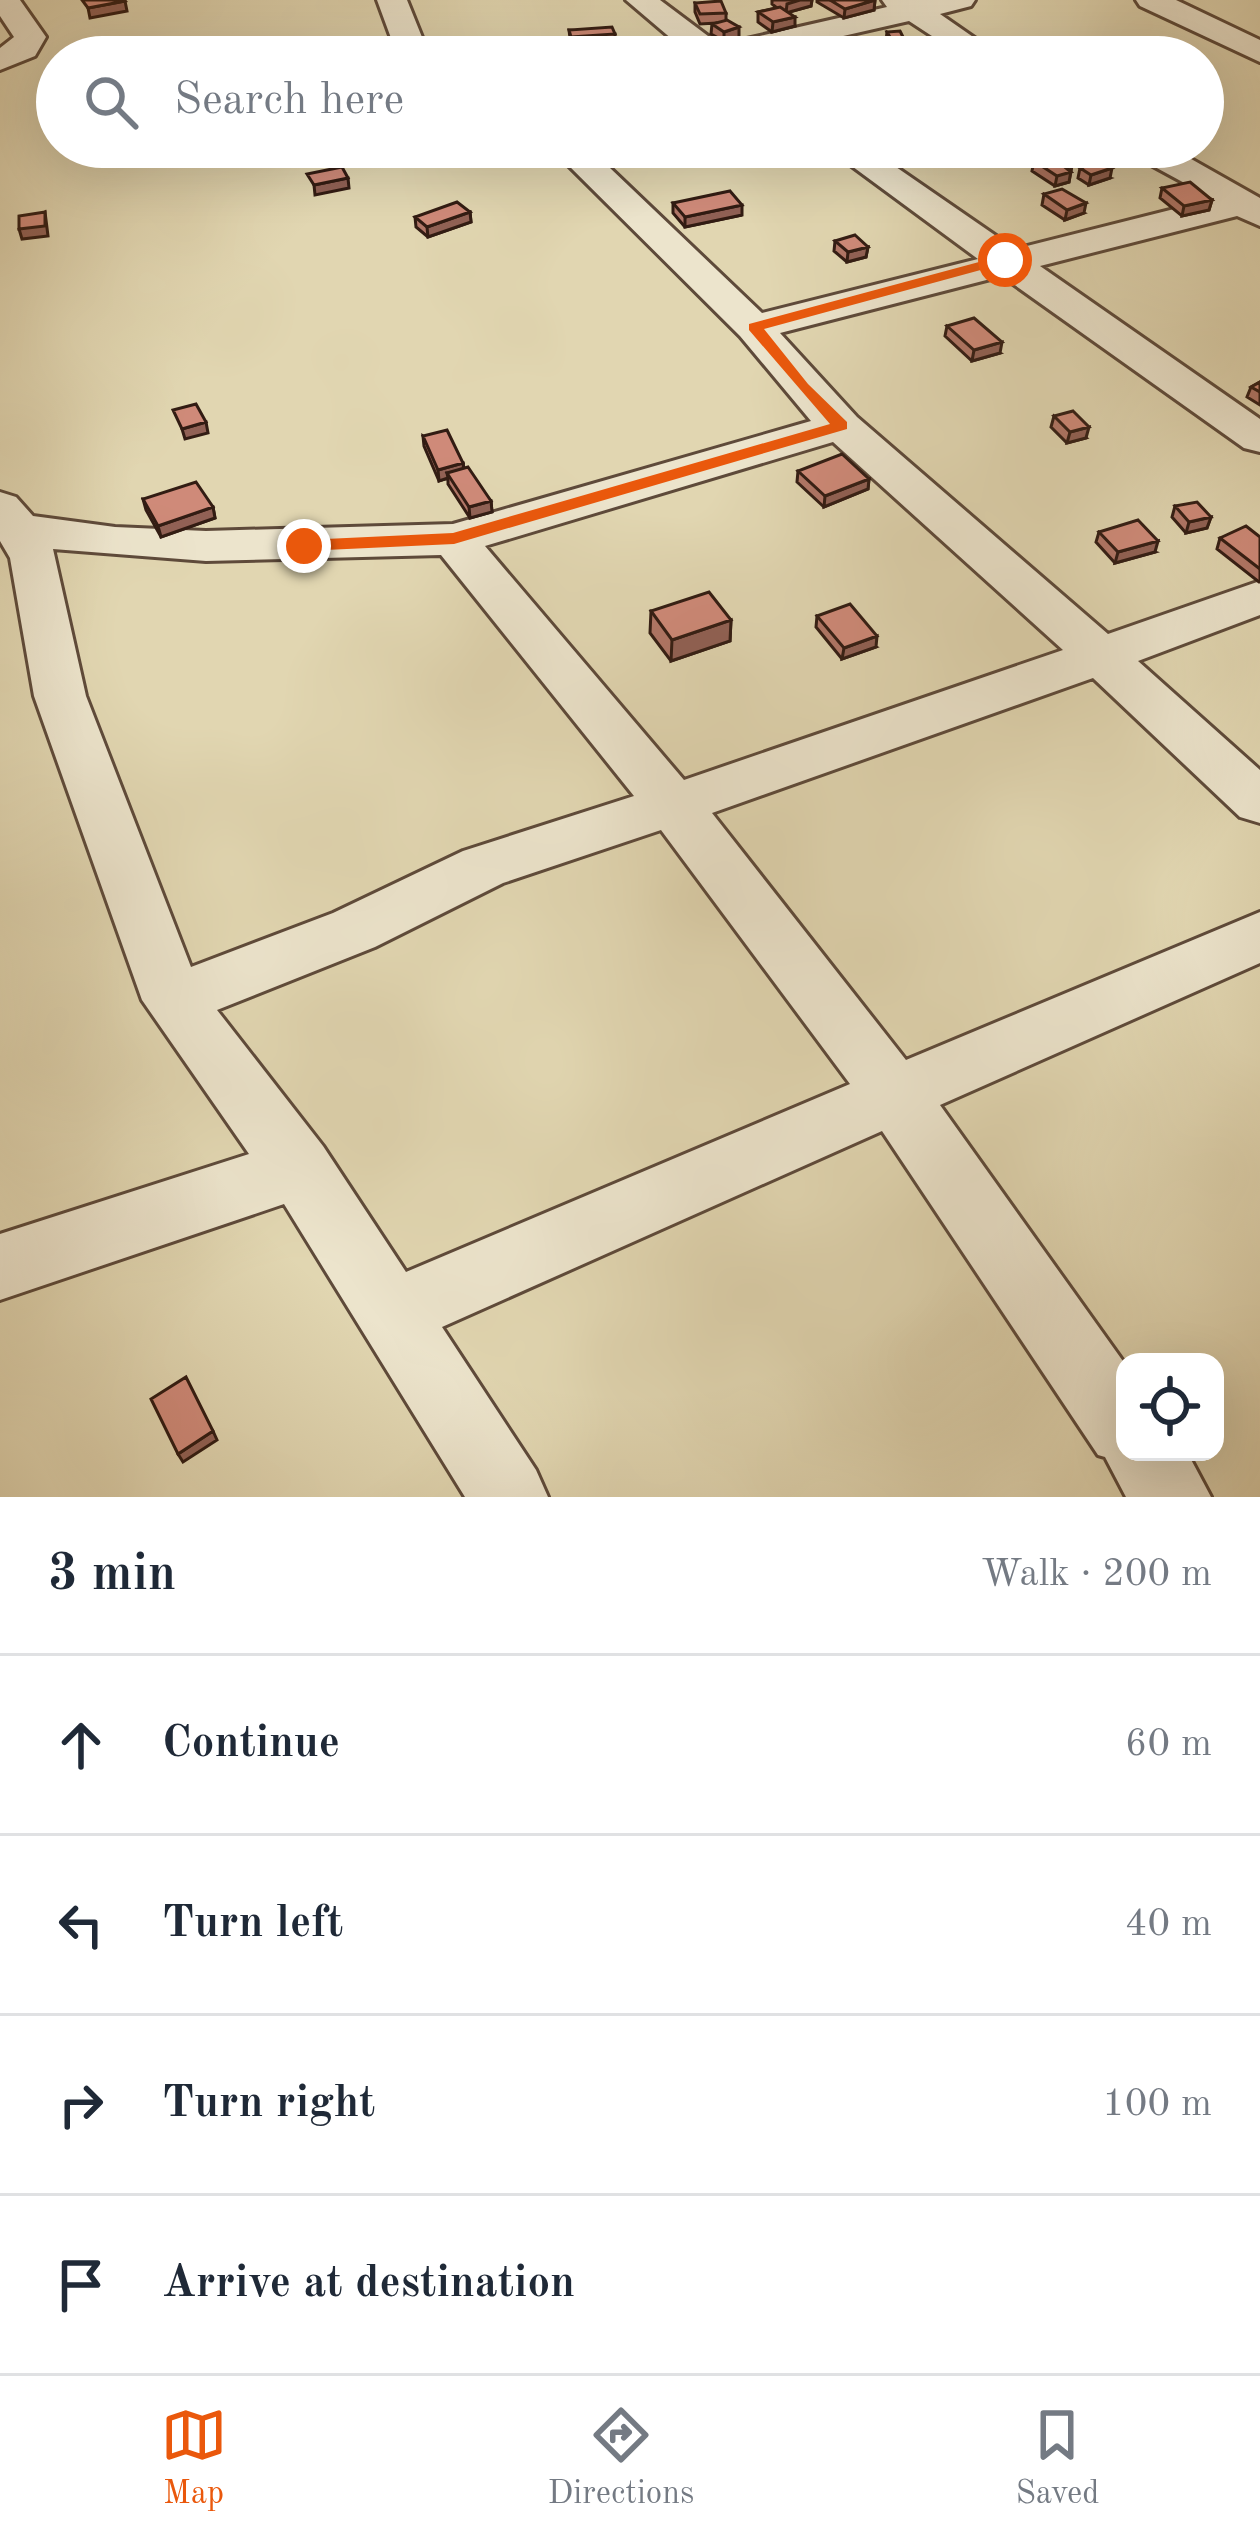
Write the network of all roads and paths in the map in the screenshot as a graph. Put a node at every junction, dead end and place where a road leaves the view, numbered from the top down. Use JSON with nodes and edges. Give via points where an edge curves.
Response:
{"nodes":[{"id":1,"x":4,"y":0,"type":"edge"},
{"id":2,"x":392,"y":0,"type":"edge"},
{"id":3,"x":641,"y":0,"type":"edge"},
{"id":4,"x":960,"y":0,"type":"edge"},
{"id":5,"x":1151,"y":0,"type":"edge"},
{"id":6,"x":904,"y":5,"type":"edge"},
{"id":7,"x":406,"y":36,"type":"edge"},
{"id":8,"x":686,"y":36,"type":"edge"},
{"id":9,"x":790,"y":36,"type":"edge"},
{"id":10,"x":953,"y":36,"type":"edge"},
{"id":11,"x":1260,"y":52,"type":"edge"},
{"id":12,"x":0,"y":60,"type":"edge"},
{"id":13,"x":590,"y":168,"type":"edge"},
{"id":14,"x":874,"y":168,"type":"edge"},
{"id":15,"x":1180,"y":168,"type":"edge"},
{"id":16,"x":1251,"y":209,"type":"edge"},
{"id":17,"x":1005,"y":260,"type":"junction"},
{"id":18,"x":754,"y":327,"type":"junction"},
{"id":19,"x":841,"y":426,"type":"junction"},
{"id":20,"x":1260,"y":439,"type":"edge"},
{"id":21,"x":7,"y":521,"type":"edge"},
{"id":22,"x":454,"y":538,"type":"junction"},
{"id":23,"x":1260,"y":597,"type":"edge"},
{"id":24,"x":1099,"y":654,"type":"junction"},
{"id":25,"x":1260,"y":802,"type":"edge"},
{"id":26,"x":675,"y":804,"type":"junction"},
{"id":27,"x":1260,"y":936,"type":"edge"},
{"id":28,"x":173,"y":1000,"type":"junction"},
{"id":29,"x":895,"y":1095,"type":"junction"},
{"id":30,"x":299,"y":1168,"type":"junction"},
{"id":31,"x":0,"y":1267,"type":"edge"},
{"id":32,"x":392,"y":1312,"type":"junction"},
{"id":33,"x":1116,"y":1415,"type":"edge"},
{"id":34,"x":1148,"y":1461,"type":"edge"},
{"id":35,"x":508,"y":1497,"type":"edge"},
{"id":36,"x":1172,"y":1497,"type":"edge"}],
"edges":[{"from":1,"to":12,"type":"street","via":[[31,37]]},
{"from":2,"to":7,"type":"street"},
{"from":3,"to":8,"type":"street"},
{"from":4,"to":6,"type":"street"},
{"from":5,"to":11,"type":"street"},
{"from":6,"to":9,"type":"street"},
{"from":6,"to":10,"type":"street"},
{"from":13,"to":18,"type":"street"},
{"from":14,"to":17,"type":"street"},
{"from":15,"to":16,"type":"street"},
{"from":16,"to":17,"type":"street"},
{"from":17,"to":18,"type":"street"},
{"from":17,"to":20,"type":"street"},
{"from":18,"to":19,"type":"street"},
{"from":19,"to":22,"type":"street"},
{"from":19,"to":24,"type":"street"},
{"from":21,"to":22,"type":"street","via":[[206,546]]},
{"from":21,"to":28,"type":"street","via":[[44,599],[60,696]]},
{"from":22,"to":26,"type":"street"},
{"from":23,"to":24,"type":"street"},
{"from":24,"to":25,"type":"street"},
{"from":24,"to":26,"type":"street"},
{"from":26,"to":28,"type":"street","via":[[483,867],[354,930]]},
{"from":26,"to":29,"type":"street"},
{"from":27,"to":29,"type":"street"},
{"from":28,"to":30,"type":"street"},
{"from":29,"to":32,"type":"street"},
{"from":29,"to":33,"type":"street"},
{"from":30,"to":31,"type":"street"},
{"from":30,"to":32,"type":"street"},
{"from":32,"to":35,"type":"street"},
{"from":34,"to":36,"type":"street"}]}
